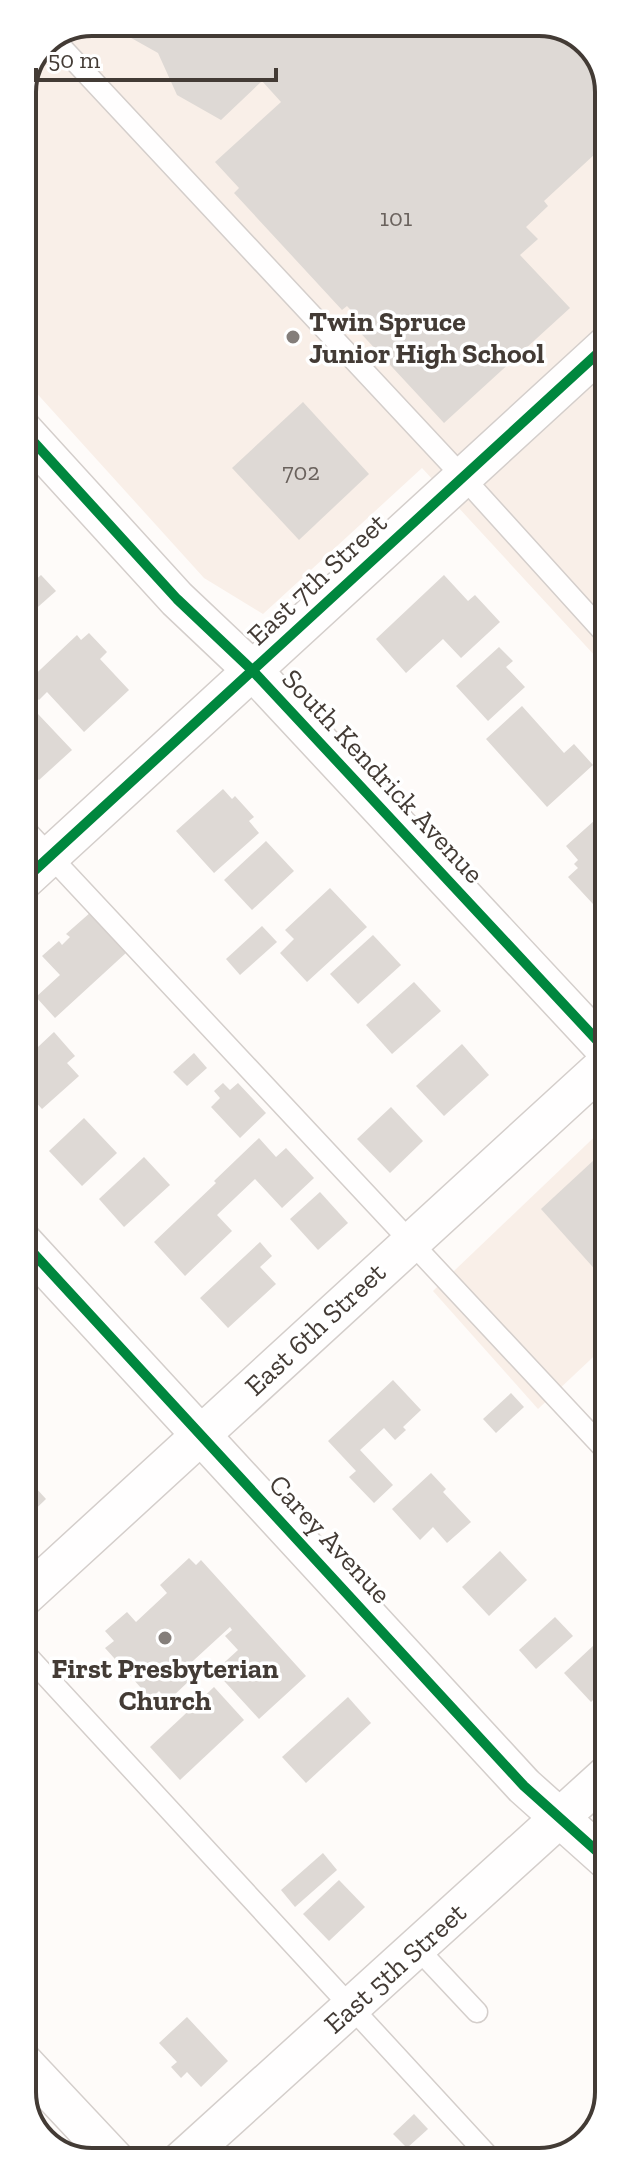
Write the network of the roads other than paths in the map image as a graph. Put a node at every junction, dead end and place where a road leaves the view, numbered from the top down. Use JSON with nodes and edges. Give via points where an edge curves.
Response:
{"nodes":[{"id":1,"x":60,"y":46,"type":"edge"},
{"id":2,"x":595,"y":356,"type":"edge"},
{"id":3,"x":36,"y":444,"type":"edge"},
{"id":4,"x":463,"y":477,"type":"junction"},
{"id":5,"x":595,"y":623,"type":"edge"},
{"id":6,"x":252,"y":670,"type":"junction"},
{"id":7,"x":36,"y":869,"type":"edge"},
{"id":8,"x":595,"y":1038,"type":"edge"},
{"id":9,"x":595,"y":1074,"type":"edge"},
{"id":10,"x":410,"y":1242,"type":"junction"},
{"id":11,"x":36,"y":1256,"type":"edge"},
{"id":12,"x":200,"y":1434,"type":"junction"},
{"id":13,"x":595,"y":1439,"type":"edge"},
{"id":14,"x":36,"y":1586,"type":"edge"},
{"id":15,"x":36,"y":1665,"type":"edge"},
{"id":16,"x":595,"y":1786,"type":"edge"},
{"id":17,"x":559,"y":1818,"type":"junction"},
{"id":18,"x":595,"y":1850,"type":"edge"},
{"id":19,"x":417,"y":1948,"type":"junction"},
{"id":20,"x":352,"y":2008,"type":"junction"},
{"id":21,"x":477,"y":2012,"type":"dead end"},
{"id":22,"x":36,"y":2076,"type":"edge"},
{"id":23,"x":104,"y":2148,"type":"edge"},
{"id":24,"x":196,"y":2148,"type":"edge"},
{"id":25,"x":481,"y":2148,"type":"edge"}],
"edges":[{"from":1,"to":4,"type":"lane"},
{"from":2,"to":4,"type":"street","name":"East 7th Street"},
{"from":3,"to":6,"type":"street","name":"South Kendrick Avenue","via":[[177,599]]},
{"from":4,"to":5,"type":"lane"},
{"from":4,"to":6,"type":"street","name":"East 7th Street"},
{"from":6,"to":7,"type":"street","name":"East 7th Street"},
{"from":6,"to":8,"type":"street","name":"South Kendrick Avenue"},
{"from":7,"to":10,"type":"lane"},
{"from":9,"to":10,"type":"street","name":"East 6th Street"},
{"from":10,"to":12,"type":"street","name":"East 6th Street"},
{"from":10,"to":13,"type":"lane"},
{"from":11,"to":12,"type":"street","name":"Carey Avenue"},
{"from":12,"to":14,"type":"street","name":"East 6th Street"},
{"from":12,"to":17,"type":"street","name":"Carey Avenue"},
{"from":15,"to":20,"type":"lane"},
{"from":16,"to":17,"type":"street","name":"East 5th Street"},
{"from":17,"to":18,"type":"street","name":"Carey Avenue"},
{"from":17,"to":19,"type":"street","name":"East 5th Street"},
{"from":19,"to":20,"type":"street","name":"East 5th Street"},
{"from":19,"to":21,"type":"lane"},
{"from":20,"to":24,"type":"street","name":"East 5th Street"},
{"from":20,"to":25,"type":"lane"},
{"from":22,"to":23,"type":"street"}]}
